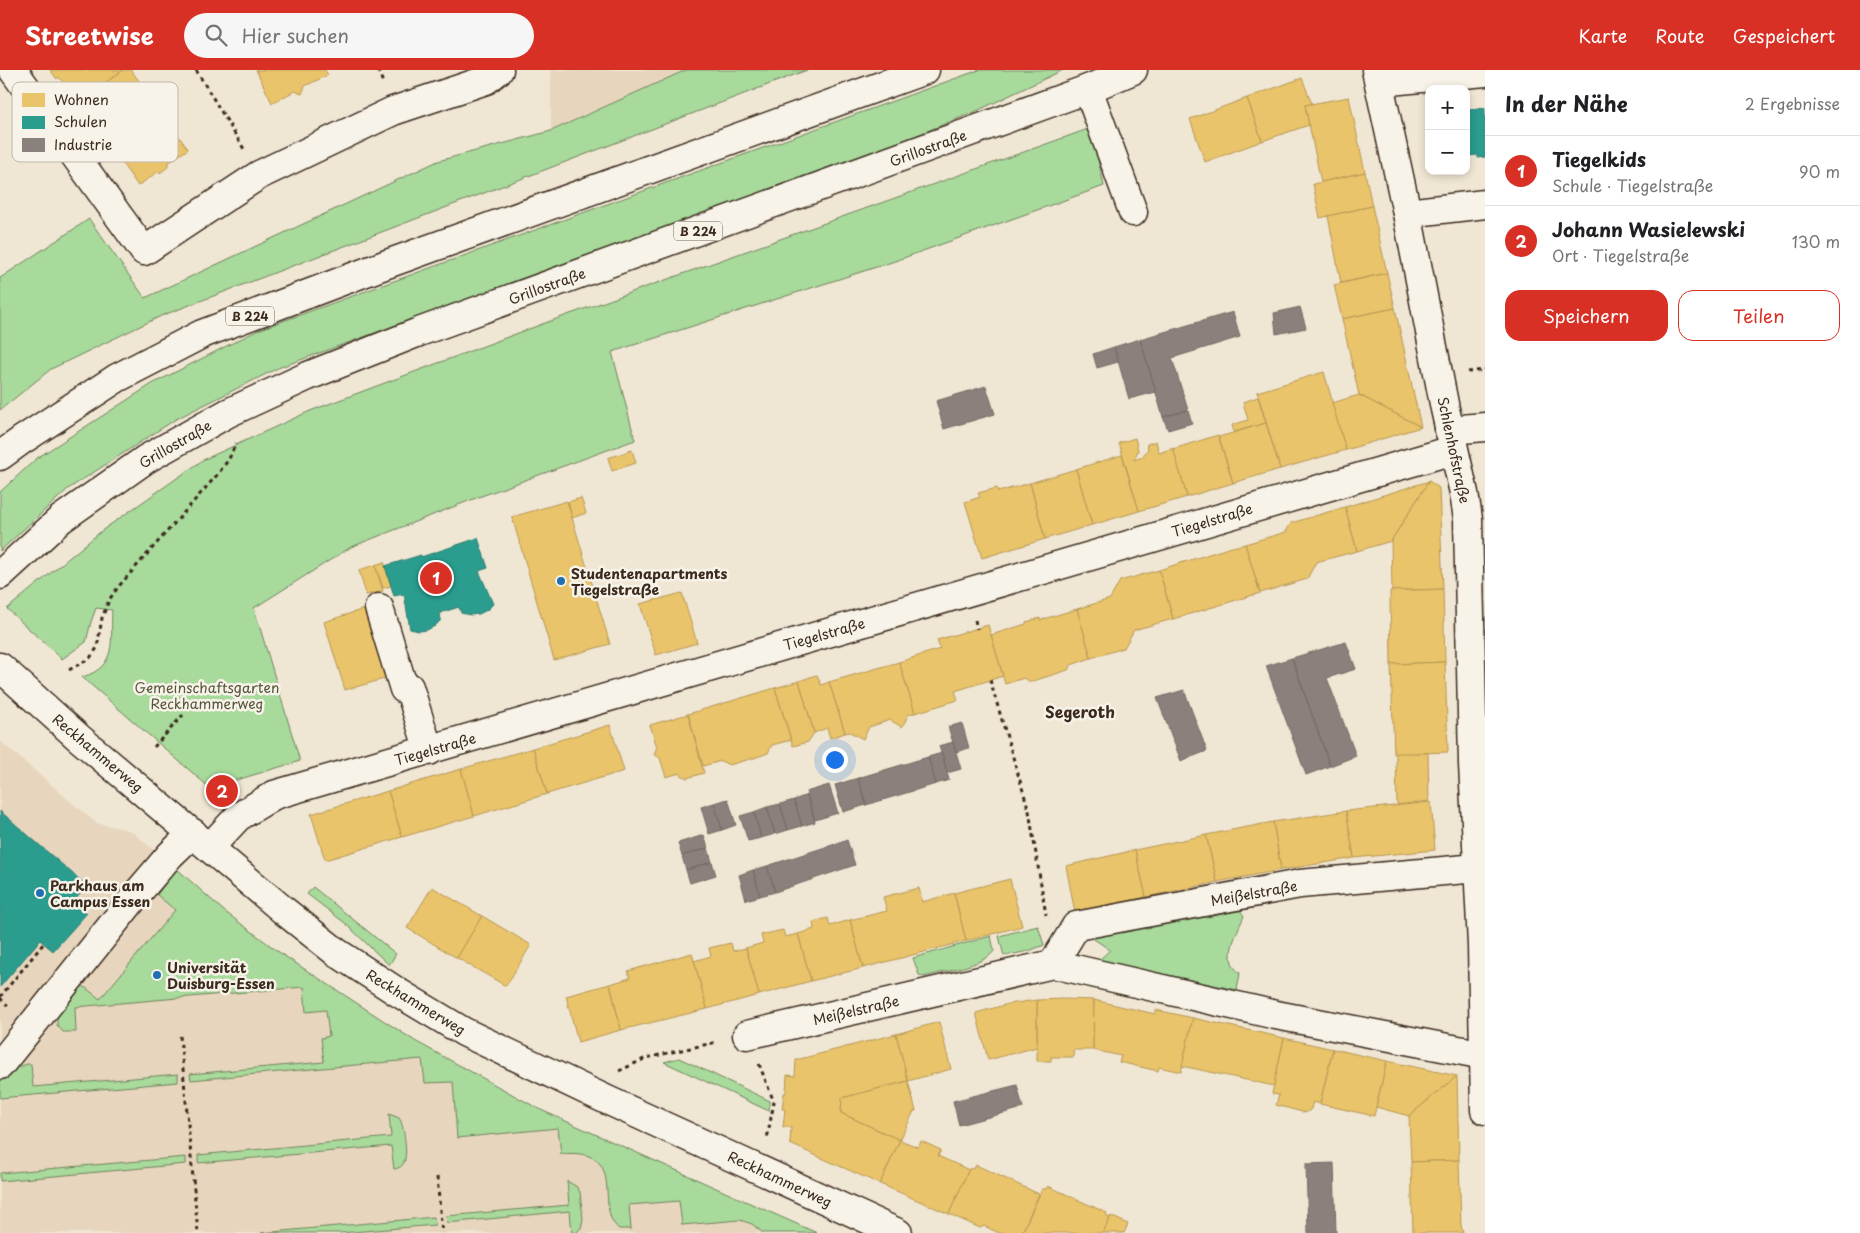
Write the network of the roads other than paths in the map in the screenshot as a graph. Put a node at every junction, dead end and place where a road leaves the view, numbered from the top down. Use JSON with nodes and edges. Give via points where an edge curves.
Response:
{"nodes":[{"id":1,"x":13,"y":70,"type":"edge"},
{"id":2,"x":499,"y":70,"type":"edge"},
{"id":3,"x":925,"y":70,"type":"edge"},
{"id":4,"x":1134,"y":70,"type":"edge"},
{"id":5,"x":1485,"y":72,"type":"edge"},
{"id":6,"x":1377,"y":76,"type":"edge"},
{"id":7,"x":22,"y":82,"type":"edge"},
{"id":8,"x":1088,"y":90,"type":"junction"},
{"id":9,"x":80,"y":162,"type":"edge"},
{"id":10,"x":1485,"y":204,"type":"edge"},
{"id":11,"x":1133,"y":212,"type":"dead end"},
{"id":12,"x":1407,"y":213,"type":"junction"},
{"id":13,"x":1485,"y":427,"type":"edge"},
{"id":14,"x":1451,"y":440,"type":"junction"},
{"id":15,"x":0,"y":456,"type":"edge"},
{"id":16,"x":0,"y":575,"type":"edge"},
{"id":17,"x":379,"y":608,"type":"dead end"},
{"id":18,"x":0,"y":667,"type":"edge"},
{"id":19,"x":429,"y":751,"type":"junction"},
{"id":20,"x":201,"y":840,"type":"junction"},
{"id":21,"x":1477,"y":868,"type":"junction"},
{"id":22,"x":1053,"y":964,"type":"junction"},
{"id":23,"x":747,"y":1036,"type":"road end"},
{"id":24,"x":1484,"y":1055,"type":"edge"},
{"id":25,"x":0,"y":1065,"type":"edge"},
{"id":26,"x":1485,"y":1110,"type":"edge"},
{"id":27,"x":898,"y":1233,"type":"edge"}],
"edges":[{"from":1,"to":7,"type":"street"},
{"from":2,"to":9,"type":"street","via":[[486,80],[394,111],[259,174],[144,251]]},
{"from":3,"to":15,"type":"street","number":"B 224","via":[[202,334],[118,378]]},
{"from":4,"to":8,"type":"street","name":"Grillostraße","number":"B 224"},
{"from":5,"to":6,"type":"street","name":"Schlenhofstraße"},
{"from":6,"to":12,"type":"street","name":"Schlenhofstraße"},
{"from":8,"to":11,"type":"street"},
{"from":8,"to":16,"type":"street","name":"Grillostraße","number":"B 224","via":[[419,332],[300,380],[228,413],[146,459],[61,519]]},
{"from":10,"to":12,"type":"street"},
{"from":12,"to":14,"type":"street","name":"Schlenhofstraße"},
{"from":13,"to":14,"type":"street","name":"Tiegelstraße"},
{"from":14,"to":19,"type":"street","name":"Tiegelstraße","via":[[1431,455]]},
{"from":14,"to":21,"type":"street","name":"Schlenhofstraße","via":[[1468,519]]},
{"from":17,"to":19,"type":"street","via":[[404,688],[409,687]]},
{"from":18,"to":20,"type":"street","name":"Reckhammerweg"},
{"from":19,"to":20,"type":"street","name":"Tiegelstraße","via":[[274,795]]},
{"from":20,"to":25,"type":"street","name":"Tiegelstraße","via":[[170,855]]},
{"from":20,"to":27,"type":"street","name":"Reckhammerweg","via":[[328,946],[464,1032]]},
{"from":21,"to":22,"type":"street","name":"Meißelstraße","via":[[1300,884],[1076,926]]},
{"from":21,"to":24,"type":"street","name":"Schlenhofstraße"},
{"from":22,"to":23,"type":"street","name":"Meißelstraße"},
{"from":22,"to":24,"type":"street","name":"Meißelstraße","via":[[1276,1016]]},
{"from":24,"to":26,"type":"street","name":"Schlenhofstraße"}]}
